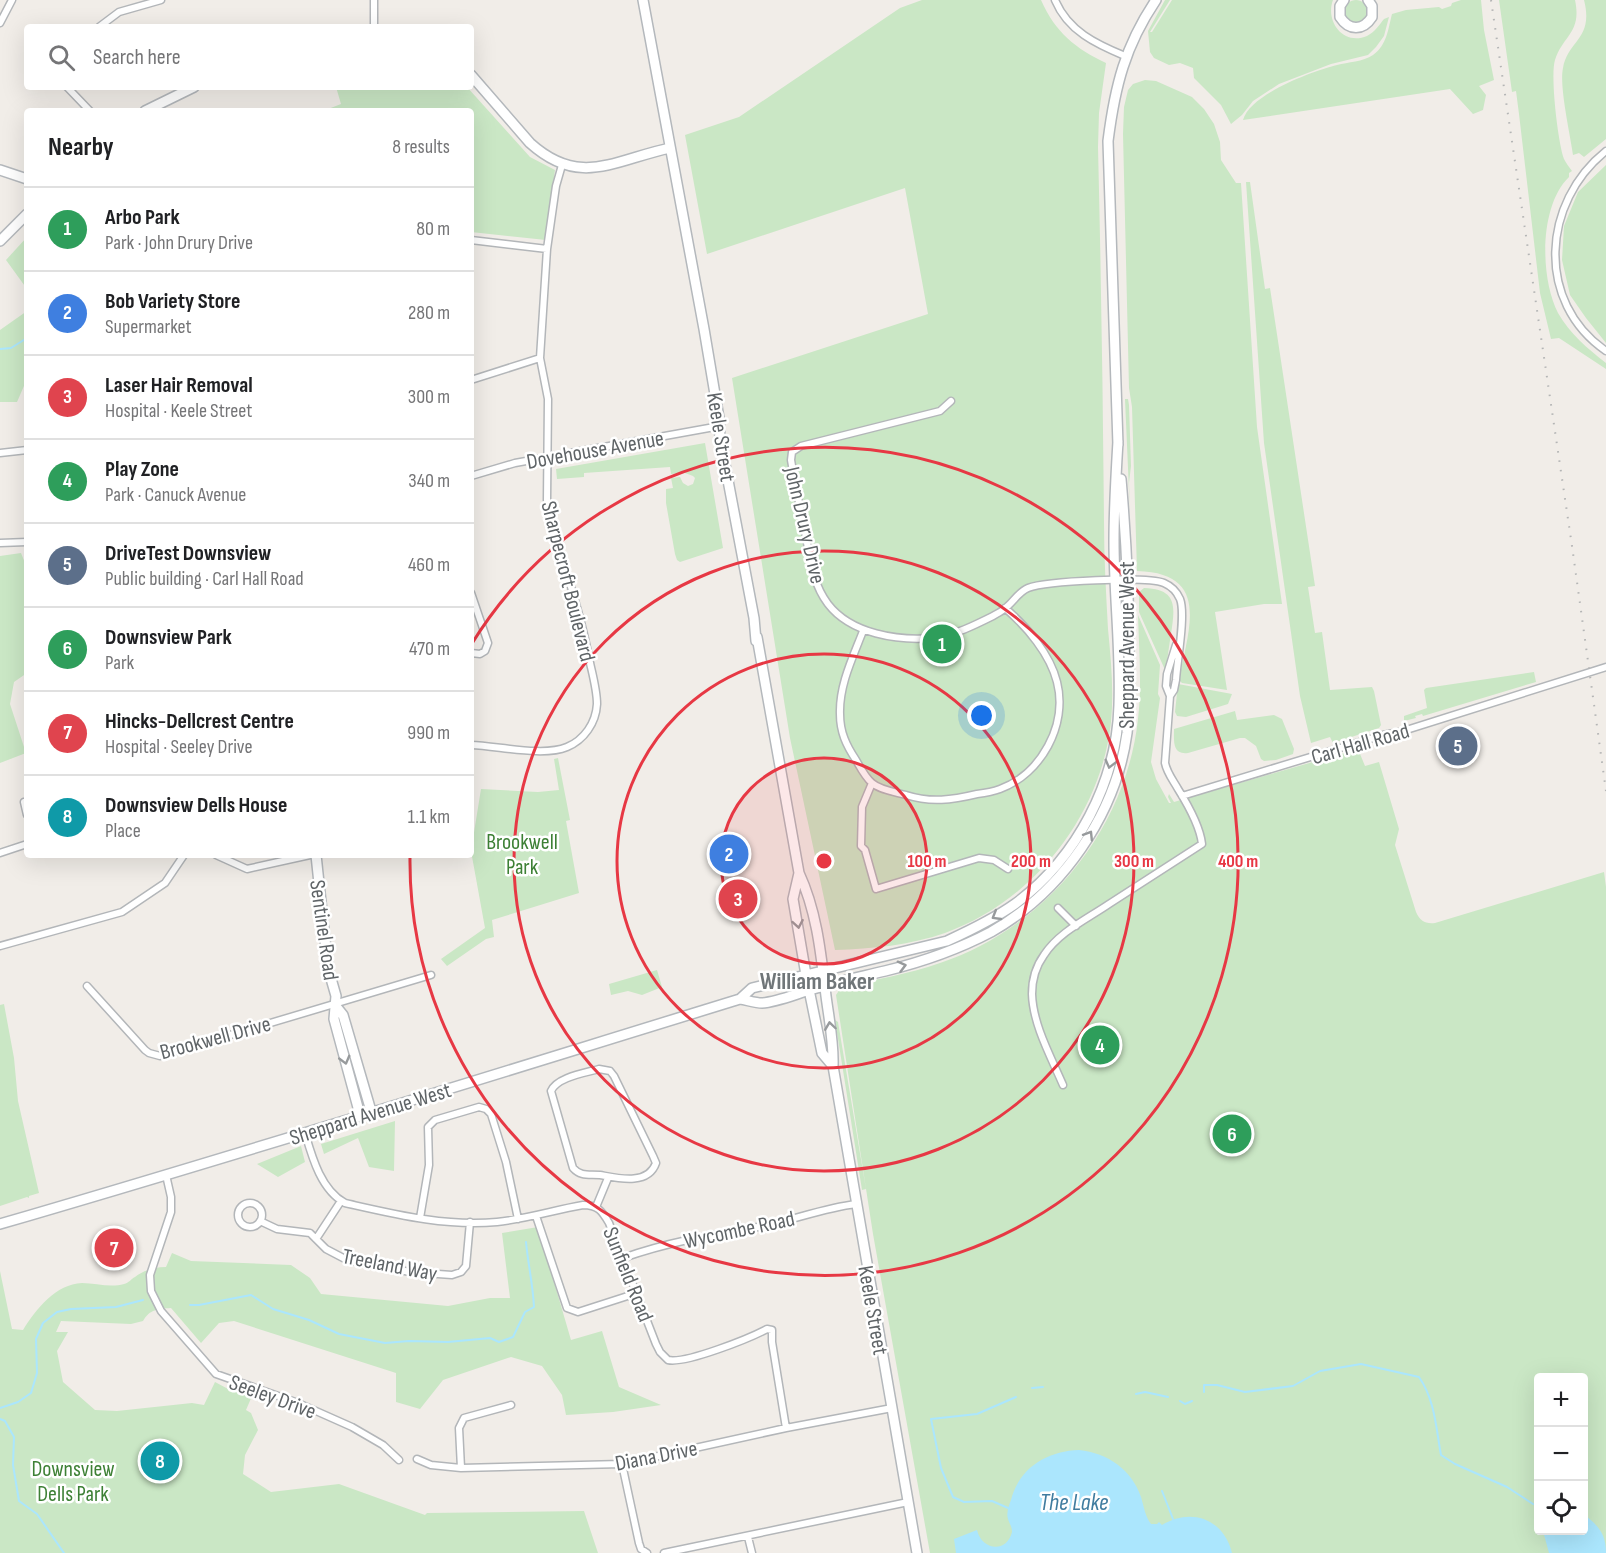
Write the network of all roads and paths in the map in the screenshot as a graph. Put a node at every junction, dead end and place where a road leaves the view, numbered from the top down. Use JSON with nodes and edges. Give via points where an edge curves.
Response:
{"nodes":[{"id":1,"x":12,"y":0,"type":"edge"},
{"id":2,"x":161,"y":0,"type":"edge"},
{"id":3,"x":374,"y":0,"type":"edge"},
{"id":4,"x":643,"y":0,"type":"edge"},
{"id":5,"x":1055,"y":0,"type":"edge"},
{"id":6,"x":1156,"y":0,"type":"edge"},
{"id":7,"x":1344,"y":0,"type":"edge"},
{"id":8,"x":1368,"y":0,"type":"edge"},
{"id":9,"x":0,"y":23,"type":"edge"},
{"id":10,"x":103,"y":24,"type":"edge"},
{"id":11,"x":374,"y":24,"type":"edge"},
{"id":12,"x":1125,"y":56,"type":"junction"},
{"id":13,"x":474,"y":78,"type":"edge"},
{"id":14,"x":70,"y":90,"type":"edge"},
{"id":15,"x":188,"y":90,"type":"edge"},
{"id":16,"x":87,"y":108,"type":"edge"},
{"id":17,"x":151,"y":108,"type":"edge"},
{"id":18,"x":670,"y":148,"type":"junction"},
{"id":19,"x":1606,"y":151,"type":"edge"},
{"id":20,"x":562,"y":165,"type":"junction"},
{"id":21,"x":0,"y":170,"type":"edge"},
{"id":22,"x":24,"y":178,"type":"edge"},
{"id":23,"x":24,"y":217,"type":"edge"},
{"id":24,"x":474,"y":240,"type":"edge"},
{"id":25,"x":0,"y":241,"type":"edge"},
{"id":26,"x":547,"y":249,"type":"junction"},
{"id":27,"x":1606,"y":351,"type":"edge"},
{"id":28,"x":540,"y":358,"type":"junction"},
{"id":29,"x":474,"y":379,"type":"edge"},
{"id":30,"x":951,"y":401,"type":"dead end"},
{"id":31,"x":720,"y":426,"type":"junction"},
{"id":32,"x":1118,"y":441,"type":"junction"},
{"id":33,"x":24,"y":450,"type":"edge"},
{"id":34,"x":0,"y":453,"type":"edge"},
{"id":35,"x":547,"y":457,"type":"junction"},
{"id":36,"x":474,"y":475,"type":"edge"},
{"id":37,"x":24,"y":542,"type":"edge"},
{"id":38,"x":0,"y":543,"type":"edge"},
{"id":39,"x":1116,"y":580,"type":"junction"},
{"id":40,"x":1128,"y":580,"type":"junction"},
{"id":41,"x":474,"y":602,"type":"edge"},
{"id":42,"x":1005,"y":608,"type":"junction"},
{"id":43,"x":863,"y":631,"type":"junction"},
{"id":44,"x":474,"y":653,"type":"edge"},
{"id":45,"x":1606,"y":667,"type":"edge"},
{"id":46,"x":474,"y":746,"type":"edge"},
{"id":47,"x":872,"y":783,"type":"junction"},
{"id":48,"x":1182,"y":796,"type":"junction"},
{"id":49,"x":24,"y":845,"type":"edge"},
{"id":50,"x":0,"y":853,"type":"edge"},
{"id":51,"x":182,"y":858,"type":"edge"},
{"id":52,"x":223,"y":858,"type":"edge"},
{"id":53,"x":296,"y":858,"type":"edge"},
{"id":54,"x":316,"y":858,"type":"edge"},
{"id":55,"x":1008,"y":868,"type":"dead end"},
{"id":56,"x":799,"y":873,"type":"junction"},
{"id":57,"x":1058,"y":908,"type":"dead end"},
{"id":58,"x":1076,"y":926,"type":"junction"},
{"id":59,"x":0,"y":946,"type":"edge"},
{"id":60,"x":824,"y":970,"type":"junction"},
{"id":61,"x":431,"y":975,"type":"dead end"},
{"id":62,"x":806,"y":975,"type":"junction"},
{"id":63,"x":87,"y":986,"type":"dead end"},
{"id":64,"x":825,"y":986,"type":"junction"},
{"id":65,"x":809,"y":990,"type":"junction"},
{"id":66,"x":740,"y":999,"type":"junction"},
{"id":67,"x":335,"y":1005,"type":"junction"},
{"id":68,"x":833,"y":1066,"type":"junction"},
{"id":69,"x":1064,"y":1085,"type":"dead end"},
{"id":70,"x":370,"y":1111,"type":"junction"},
{"id":71,"x":360,"y":1115,"type":"junction"},
{"id":72,"x":305,"y":1133,"type":"junction"},
{"id":73,"x":166,"y":1176,"type":"junction"},
{"id":74,"x":608,"y":1178,"type":"junction"},
{"id":75,"x":341,"y":1201,"type":"junction"},
{"id":76,"x":856,"y":1204,"type":"junction"},
{"id":77,"x":596,"y":1207,"type":"junction"},
{"id":78,"x":536,"y":1216,"type":"junction"},
{"id":79,"x":420,"y":1218,"type":"junction"},
{"id":80,"x":518,"y":1219,"type":"junction"},
{"id":81,"x":260,"y":1221,"type":"junction"},
{"id":82,"x":470,"y":1222,"type":"junction"},
{"id":83,"x":0,"y":1224,"type":"edge"},
{"id":84,"x":316,"y":1239,"type":"junction"},
{"id":85,"x":623,"y":1258,"type":"junction"},
{"id":86,"x":637,"y":1293,"type":"junction"},
{"id":87,"x":511,"y":1405,"type":"dead end"},
{"id":88,"x":892,"y":1408,"type":"junction"},
{"id":89,"x":786,"y":1428,"type":"junction"},
{"id":90,"x":399,"y":1460,"type":"dead end"},
{"id":91,"x":417,"y":1460,"type":"dead end"},
{"id":92,"x":622,"y":1464,"type":"junction"},
{"id":93,"x":461,"y":1468,"type":"junction"},
{"id":94,"x":908,"y":1502,"type":"junction"},
{"id":95,"x":748,"y":1537,"type":"junction"},
{"id":96,"x":647,"y":1553,"type":"edge"},
{"id":97,"x":664,"y":1553,"type":"edge"},
{"id":98,"x":752,"y":1553,"type":"edge"},
{"id":99,"x":917,"y":1553,"type":"edge"}],
"edges":[{"from":1,"to":9,"type":"street"},
{"from":2,"to":10,"type":"street","via":[[118,12]]},
{"from":3,"to":11,"type":"street"},
{"from":4,"to":18,"type":"main road","name":"Keele Street"},
{"from":5,"to":12,"type":"street","via":[[1077,31]]},
{"from":6,"to":12,"type":"main road","name":"Sheppard Avenue West"},
{"from":7,"to":8,"type":"main road","via":[[1340,17],[1353,28],[1364,26],[1372,17]]},
{"from":12,"to":32,"type":"main road","name":"Sheppard Avenue West","via":[[1108,141]]},
{"from":13,"to":20,"type":"main road","via":[[530,143]]},
{"from":14,"to":16,"type":"street"},
{"from":15,"to":17,"type":"main road"},
{"from":18,"to":20,"type":"main road","via":[[596,168]]},
{"from":18,"to":31,"type":"main road","name":"Keele Street"},
{"from":19,"to":27,"type":"street","via":[[1581,176],[1567,199],[1555,248],[1565,301],[1583,330]]},
{"from":20,"to":26,"type":"street","name":"Sharpecroft Boulevard"},
{"from":21,"to":22,"type":"main road"},
{"from":23,"to":25,"type":"main road"},
{"from":24,"to":26,"type":"street"},
{"from":26,"to":28,"type":"street","name":"Sharpecroft Boulevard"},
{"from":28,"to":29,"type":"street"},
{"from":28,"to":35,"type":"street","name":"Sharpecroft Boulevard","via":[[548,399]]},
{"from":30,"to":43,"type":"street","name":"John Drury Drive","via":[[940,411],[801,446],[791,455],[815,582],[837,614]]},
{"from":31,"to":35,"type":"street","name":"Dovehouse Avenue"},
{"from":31,"to":56,"type":"main road","name":"Keele Street"},
{"from":32,"to":39,"type":"main road","name":"Sheppard Avenue West"},
{"from":32,"to":40,"type":"main road","name":"Sheppard Avenue West"},
{"from":33,"to":34,"type":"street"},
{"from":35,"to":36,"type":"street","name":"Dovehouse Avenue"},
{"from":35,"to":46,"type":"street","name":"Sharpecroft Boulevard","via":[[548,509],[584,631],[596,711],[590,726],[570,746],[549,752]]},
{"from":37,"to":38,"type":"street"},
{"from":39,"to":40,"type":"street","name":"John Drury Drive"},
{"from":39,"to":42,"type":"street","name":"John Drury Drive","via":[[1032,587]]},
{"from":39,"to":60,"type":"main road","name":"Sheppard Avenue West","one_way":true,"via":[[1117,736],[1101,791],[1072,846],[1028,893],[976,928],[947,941]]},
{"from":40,"to":48,"type":"street","name":"John Drury Drive","via":[[1165,583],[1176,591],[1182,608],[1167,675],[1170,696],[1165,763]]},
{"from":64,"to":40,"type":"main road","name":"Sheppard Avenue West","one_way":true,"via":[[923,960],[991,931],[1038,898],[1081,848],[1110,796],[1127,734]]},
{"from":41,"to":44,"type":"street","via":[[488,643],[485,651]]},
{"from":42,"to":43,"type":"street","name":"John Drury Drive","via":[[966,628],[933,638]]},
{"from":42,"to":47,"type":"street","via":[[1039,646],[1058,684],[1057,728],[1039,759],[1005,787],[971,796],[928,801]]},
{"from":43,"to":47,"type":"street","via":[[844,682],[840,721],[847,746]]},
{"from":45,"to":48,"type":"street","name":"Carl Hall Road"},
{"from":47,"to":55,"type":"street","via":[[862,807],[861,846],[876,889],[979,858]]},
{"from":48,"to":58,"type":"street","name":"John Drury Drive","via":[[1202,844]]},
{"from":49,"to":50,"type":"street"},
{"from":51,"to":59,"type":"street","via":[[165,883],[122,912]]},
{"from":52,"to":53,"type":"street","via":[[247,869]]},
{"from":54,"to":67,"type":"main road","name":"Sentinel Road"},
{"from":56,"to":60,"type":"main road","name":"Keele Street","via":[[810,896]]},
{"from":56,"to":62,"type":"main road","name":"Keele Street","one_way":true,"via":[[793,899]]},
{"from":57,"to":58,"type":"street"},
{"from":58,"to":69,"type":"street","via":[[1043,956],[1032,987],[1042,1038]]},
{"from":60,"to":62,"type":"main road","name":"Sheppard Avenue West"},
{"from":60,"to":64,"type":"main road","name":"Keele Street"},
{"from":61,"to":67,"type":"street"},
{"from":62,"to":65,"type":"main road","name":"Keele Street"},
{"from":62,"to":66,"type":"main road","name":"Sheppard Avenue West","via":[[752,988]]},
{"from":63,"to":67,"type":"street","name":"Brookwell Drive","via":[[155,1056]]},
{"from":64,"to":65,"type":"main road","name":"Sheppard Avenue West"},
{"from":68,"to":64,"type":"main road","name":"Keele Street","one_way":true},
{"from":65,"to":66,"type":"main road","name":"Sheppard Avenue West","via":[[762,1003]]},
{"from":65,"to":68,"type":"main road","name":"Keele Street","via":[[822,1053]]},
{"from":66,"to":70,"type":"main road","name":"Sheppard Avenue West"},
{"from":67,"to":70,"type":"main road","name":"Sentinel Road","via":[[343,1015]]},
{"from":67,"to":71,"type":"main road","name":"Sentinel Road","one_way":true,"via":[[334,1019]]},
{"from":68,"to":76,"type":"main road","name":"Keele Street"},
{"from":70,"to":71,"type":"main road","name":"Sheppard Avenue West"},
{"from":71,"to":72,"type":"main road","name":"Sheppard Avenue West"},
{"from":72,"to":73,"type":"main road","name":"Sheppard Avenue West"},
{"from":72,"to":75,"type":"street","via":[[323,1180]]},
{"from":73,"to":83,"type":"main road","name":"Sheppard Avenue West"},
{"from":73,"to":90,"type":"street","name":"Seeley Drive","via":[[171,1212],[150,1275],[151,1291],[161,1311],[216,1374],[352,1427],[383,1444]]},
{"from":74,"to":74,"type":"street","via":[[638,1177],[654,1169],[656,1163],[614,1076],[599,1069],[559,1082],[551,1091],[573,1168],[577,1173]]},
{"from":74,"to":77,"type":"street"},
{"from":75,"to":79,"type":"street","name":"Sunfield Road"},
{"from":75,"to":84,"type":"street","name":"Treeland Way"},
{"from":76,"to":85,"type":"street","name":"Wycombe Road","via":[[680,1241]]},
{"from":76,"to":88,"type":"main road","name":"Keele Street"},
{"from":77,"to":78,"type":"street","name":"Sunfield Road","via":[[583,1205]]},
{"from":77,"to":85,"type":"street","name":"Sunfield Road","via":[[609,1223]]},
{"from":78,"to":80,"type":"street","name":"Sunfield Road"},
{"from":78,"to":86,"type":"street","via":[[567,1308],[578,1312]]},
{"from":79,"to":80,"type":"street","via":[[429,1165],[428,1126],[435,1120],[479,1107],[491,1114]]},
{"from":79,"to":82,"type":"street","name":"Sunfield Road"},
{"from":80,"to":82,"type":"street","name":"Sunfield Road"},
{"from":81,"to":81,"type":"street","via":[[260,1207],[242,1205],[238,1214],[241,1223],[250,1227]]},
{"from":81,"to":84,"type":"street","via":[[310,1233]]},
{"from":82,"to":84,"type":"street","name":"Treeland Way","via":[[466,1266],[452,1275],[347,1260]]},
{"from":85,"to":86,"type":"street","name":"Sunfield Road"},
{"from":86,"to":89,"type":"street","name":"Sunfield Road","via":[[656,1344],[668,1360],[685,1359],[772,1330]]},
{"from":87,"to":93,"type":"street","via":[[464,1418],[459,1428]]},
{"from":88,"to":89,"type":"street","name":"Diana Drive"},
{"from":88,"to":94,"type":"main road","name":"Keele Street"},
{"from":89,"to":92,"type":"street","name":"Diana Drive"},
{"from":91,"to":93,"type":"street","name":"Diana Drive"},
{"from":92,"to":93,"type":"street","name":"Diana Drive"},
{"from":92,"to":96,"type":"street","via":[[639,1543]]},
{"from":94,"to":95,"type":"street"},
{"from":94,"to":99,"type":"main road","name":"Keele Street"},
{"from":95,"to":97,"type":"street"},
{"from":95,"to":98,"type":"street"}]}
